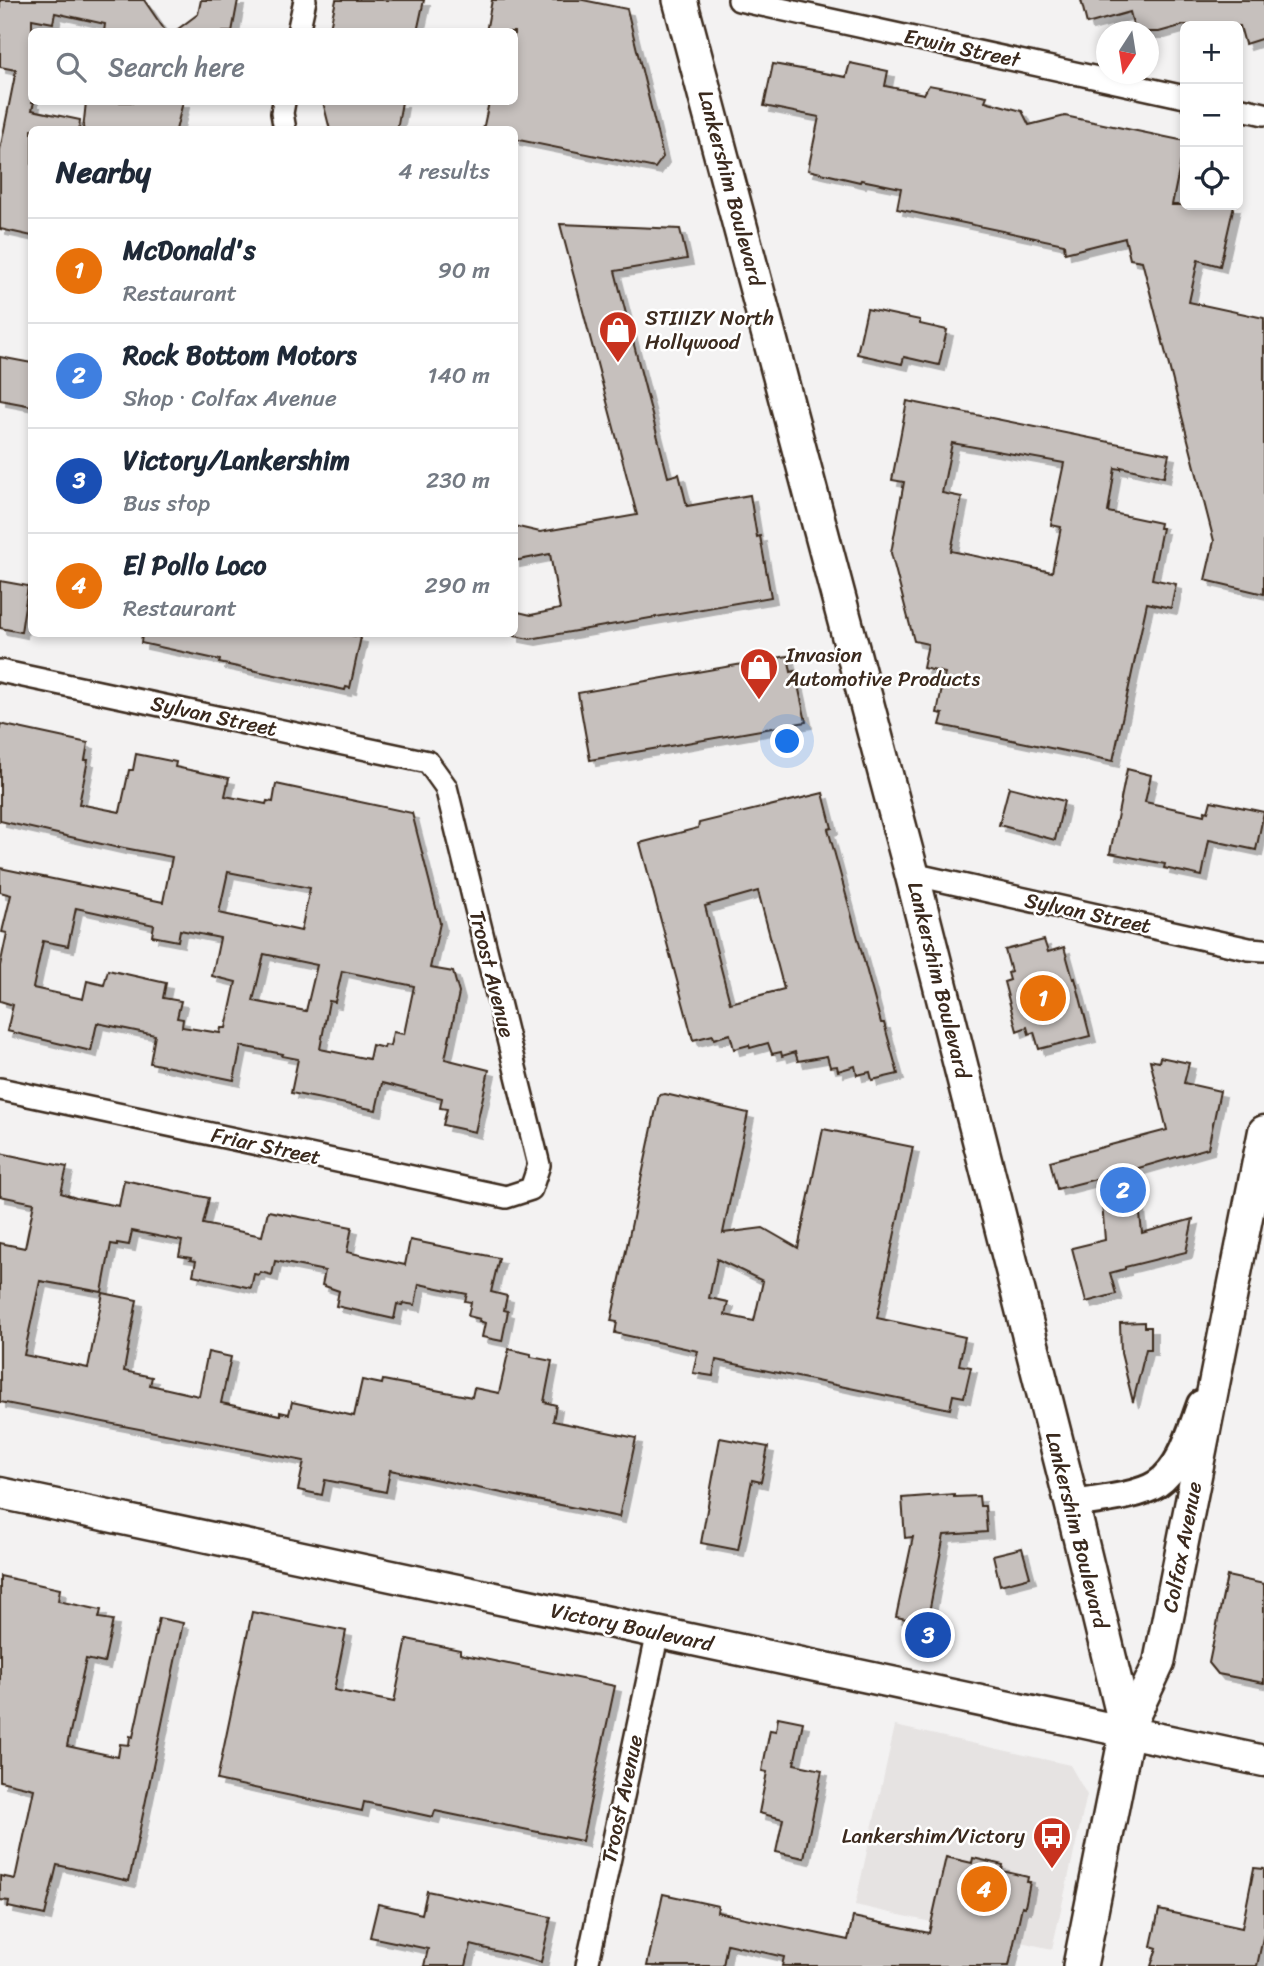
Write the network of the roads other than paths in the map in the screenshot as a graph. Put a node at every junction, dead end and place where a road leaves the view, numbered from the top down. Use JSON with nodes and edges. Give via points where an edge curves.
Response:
{"nodes":[{"id":1,"x":305,"y":0,"type":"edge"},
{"id":2,"x":680,"y":0,"type":"edge"},
{"id":3,"x":739,"y":0,"type":"edge"},
{"id":4,"x":299,"y":28,"type":"edge"},
{"id":5,"x":1180,"y":96,"type":"edge"},
{"id":6,"x":283,"y":105,"type":"edge"},
{"id":7,"x":1243,"y":109,"type":"edge"},
{"id":8,"x":1264,"y":114,"type":"edge"},
{"id":9,"x":284,"y":126,"type":"edge"},
{"id":10,"x":0,"y":671,"type":"edge"},
{"id":11,"x":428,"y":762,"type":"joint"},
{"id":12,"x":912,"y":874,"type":"junction"},
{"id":13,"x":1264,"y":950,"type":"edge"},
{"id":14,"x":0,"y":1089,"type":"edge"},
{"id":15,"x":1264,"y":1131,"type":"edge"},
{"id":16,"x":531,"y":1189,"type":"joint"},
{"id":17,"x":1219,"y":1356,"type":"junction"},
{"id":18,"x":0,"y":1493,"type":"edge"},
{"id":19,"x":1072,"y":1504,"type":"junction"},
{"id":20,"x":659,"y":1632,"type":"junction"},
{"id":21,"x":1127,"y":1731,"type":"junction"},
{"id":22,"x":1264,"y":1760,"type":"edge"},
{"id":23,"x":587,"y":1966,"type":"edge"},
{"id":24,"x":1080,"y":1966,"type":"edge"}],
"edges":[{"from":1,"to":4,"type":"street"},
{"from":2,"to":12,"type":"main road","name":"Lankershim Boulevard"},
{"from":3,"to":5,"type":"street","name":"Erwin Street"},
{"from":6,"to":9,"type":"street"},
{"from":7,"to":8,"type":"street"},
{"from":10,"to":11,"type":"street","name":"Sylvan Street"},
{"from":11,"to":16,"type":"street","name":"Troost Avenue","via":[[446,788],[536,1152],[539,1165]]},
{"from":12,"to":13,"type":"street","name":"Sylvan Street"},
{"from":12,"to":19,"type":"main road","name":"Lankershim Boulevard"},
{"from":14,"to":16,"type":"street","name":"Friar Street","via":[[506,1197]]},
{"from":15,"to":17,"type":"main road","name":"Colfax Avenue"},
{"from":17,"to":19,"type":"street","name":"Colfax Avenue","via":[[1185,1446],[1157,1484]]},
{"from":17,"to":21,"type":"main road","name":"Colfax Avenue","via":[[1159,1663]]},
{"from":18,"to":20,"type":"main road","name":"Victory Boulevard"},
{"from":19,"to":21,"type":"main road","name":"Lankershim Boulevard"},
{"from":20,"to":21,"type":"main road","name":"Victory Boulevard"},
{"from":20,"to":23,"type":"street","name":"Troost Avenue"},
{"from":21,"to":22,"type":"main road","name":"Victory Boulevard"},
{"from":21,"to":24,"type":"main road","name":"Lankershim Boulevard"}]}
